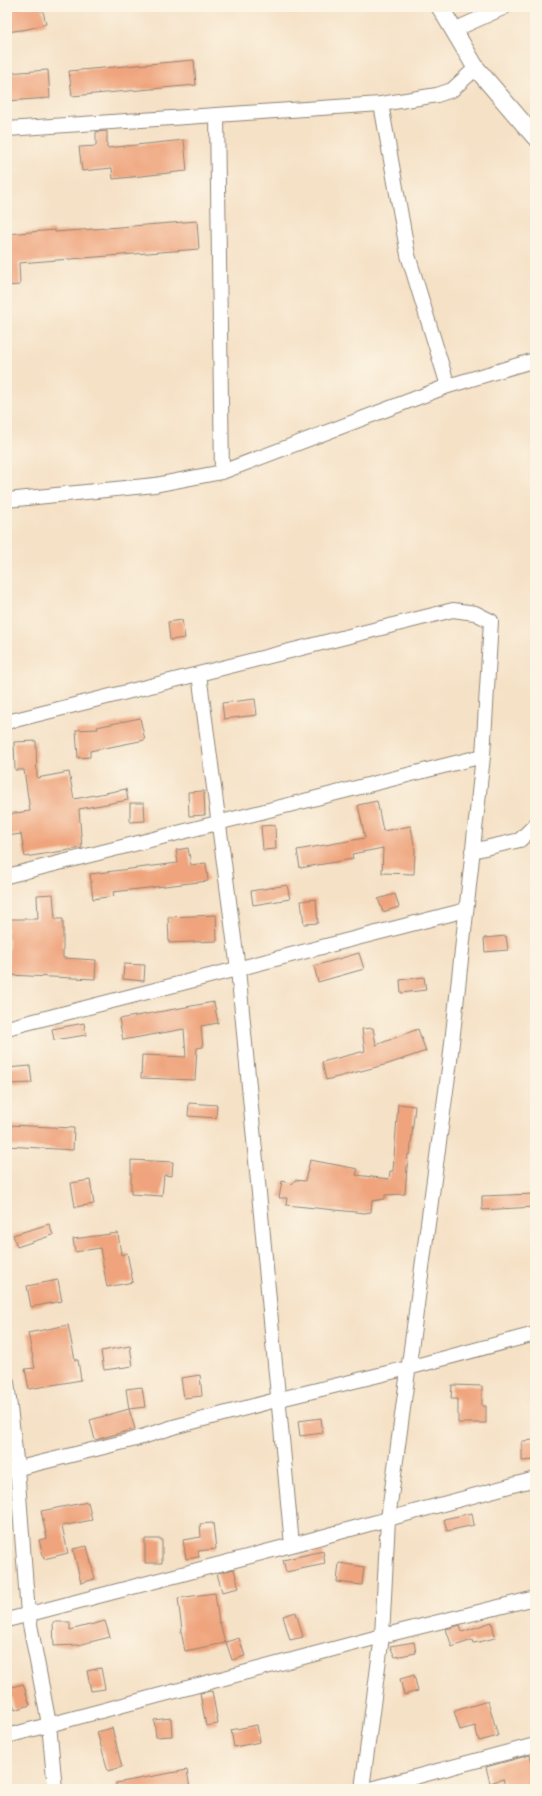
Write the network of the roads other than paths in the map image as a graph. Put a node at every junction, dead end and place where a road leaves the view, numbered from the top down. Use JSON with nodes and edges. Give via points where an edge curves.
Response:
{"nodes":[{"id":1,"x":440,"y":7,"type":"edge"},
{"id":2,"x":505,"y":7,"type":"edge"},
{"id":3,"x":454,"y":30,"type":"junction"},
{"id":4,"x":476,"y":68,"type":"junction"},
{"id":5,"x":381,"y":104,"type":"junction"},
{"id":6,"x":218,"y":116,"type":"junction"},
{"id":7,"x":7,"y":129,"type":"edge"},
{"id":8,"x":535,"y":137,"type":"edge"},
{"id":9,"x":535,"y":360,"type":"edge"},
{"id":10,"x":448,"y":386,"type":"junction"},
{"id":11,"x":222,"y":472,"type":"junction"},
{"id":12,"x":7,"y":500,"type":"edge"},
{"id":13,"x":199,"y":674,"type":"junction"},
{"id":14,"x":7,"y":722,"type":"edge"},
{"id":15,"x":483,"y":756,"type":"junction"},
{"id":16,"x":219,"y":822,"type":"junction"},
{"id":17,"x":535,"y":825,"type":"edge"},
{"id":18,"x":472,"y":851,"type":"junction"},
{"id":19,"x":7,"y":876,"type":"edge"},
{"id":20,"x":466,"y":910,"type":"junction"},
{"id":21,"x":238,"y":969,"type":"junction"},
{"id":22,"x":7,"y":1028,"type":"edge"},
{"id":23,"x":535,"y":1334,"type":"edge"},
{"id":24,"x":408,"y":1368,"type":"junction"},
{"id":25,"x":7,"y":1382,"type":"edge"},
{"id":26,"x":280,"y":1399,"type":"junction"},
{"id":27,"x":12,"y":1469,"type":"edge"},
{"id":28,"x":535,"y":1479,"type":"edge"},
{"id":29,"x":388,"y":1519,"type":"junction"},
{"id":30,"x":292,"y":1546,"type":"junction"},
{"id":31,"x":535,"y":1598,"type":"edge"},
{"id":32,"x":28,"y":1614,"type":"junction"},
{"id":33,"x":7,"y":1620,"type":"edge"},
{"id":34,"x":382,"y":1636,"type":"junction"},
{"id":35,"x":49,"y":1724,"type":"junction"},
{"id":36,"x":7,"y":1736,"type":"edge"},
{"id":37,"x":535,"y":1745,"type":"edge"},
{"id":38,"x":55,"y":1789,"type":"edge"},
{"id":39,"x":362,"y":1789,"type":"edge"},
{"id":40,"x":370,"y":1789,"type":"edge"}],
"edges":[{"from":1,"to":3,"type":"main road"},
{"from":2,"to":3,"type":"street"},
{"from":3,"to":4,"type":"main road"},
{"from":4,"to":5,"type":"street","via":[[452,90],[418,99]]},
{"from":4,"to":8,"type":"main road"},
{"from":5,"to":6,"type":"street"},
{"from":5,"to":10,"type":"street","via":[[408,255]]},
{"from":6,"to":7,"type":"street"},
{"from":6,"to":11,"type":"street"},
{"from":9,"to":10,"type":"street"},
{"from":10,"to":11,"type":"street"},
{"from":11,"to":12,"type":"street","via":[[155,485]]},
{"from":13,"to":14,"type":"street"},
{"from":13,"to":15,"type":"street","via":[[453,610],[475,613],[491,621]]},
{"from":13,"to":16,"type":"street"},
{"from":15,"to":16,"type":"street"},
{"from":15,"to":18,"type":"street"},
{"from":16,"to":19,"type":"street"},
{"from":16,"to":21,"type":"street"},
{"from":17,"to":18,"type":"street","via":[[520,840]]},
{"from":18,"to":20,"type":"street"},
{"from":20,"to":21,"type":"street"},
{"from":20,"to":24,"type":"street","via":[[450,1061]]},
{"from":21,"to":22,"type":"street"},
{"from":21,"to":26,"type":"street"},
{"from":23,"to":24,"type":"street"},
{"from":24,"to":26,"type":"street"},
{"from":24,"to":29,"type":"street"},
{"from":25,"to":27,"type":"street"},
{"from":26,"to":27,"type":"street","via":[[132,1440]]},
{"from":26,"to":30,"type":"street"},
{"from":27,"to":32,"type":"street"},
{"from":28,"to":29,"type":"street"},
{"from":29,"to":30,"type":"street"},
{"from":29,"to":34,"type":"street"},
{"from":30,"to":32,"type":"street"},
{"from":31,"to":34,"type":"street"},
{"from":32,"to":33,"type":"street"},
{"from":32,"to":35,"type":"street"},
{"from":34,"to":35,"type":"street"},
{"from":34,"to":39,"type":"street"},
{"from":35,"to":36,"type":"street"},
{"from":35,"to":38,"type":"street"},
{"from":37,"to":40,"type":"street"}]}
